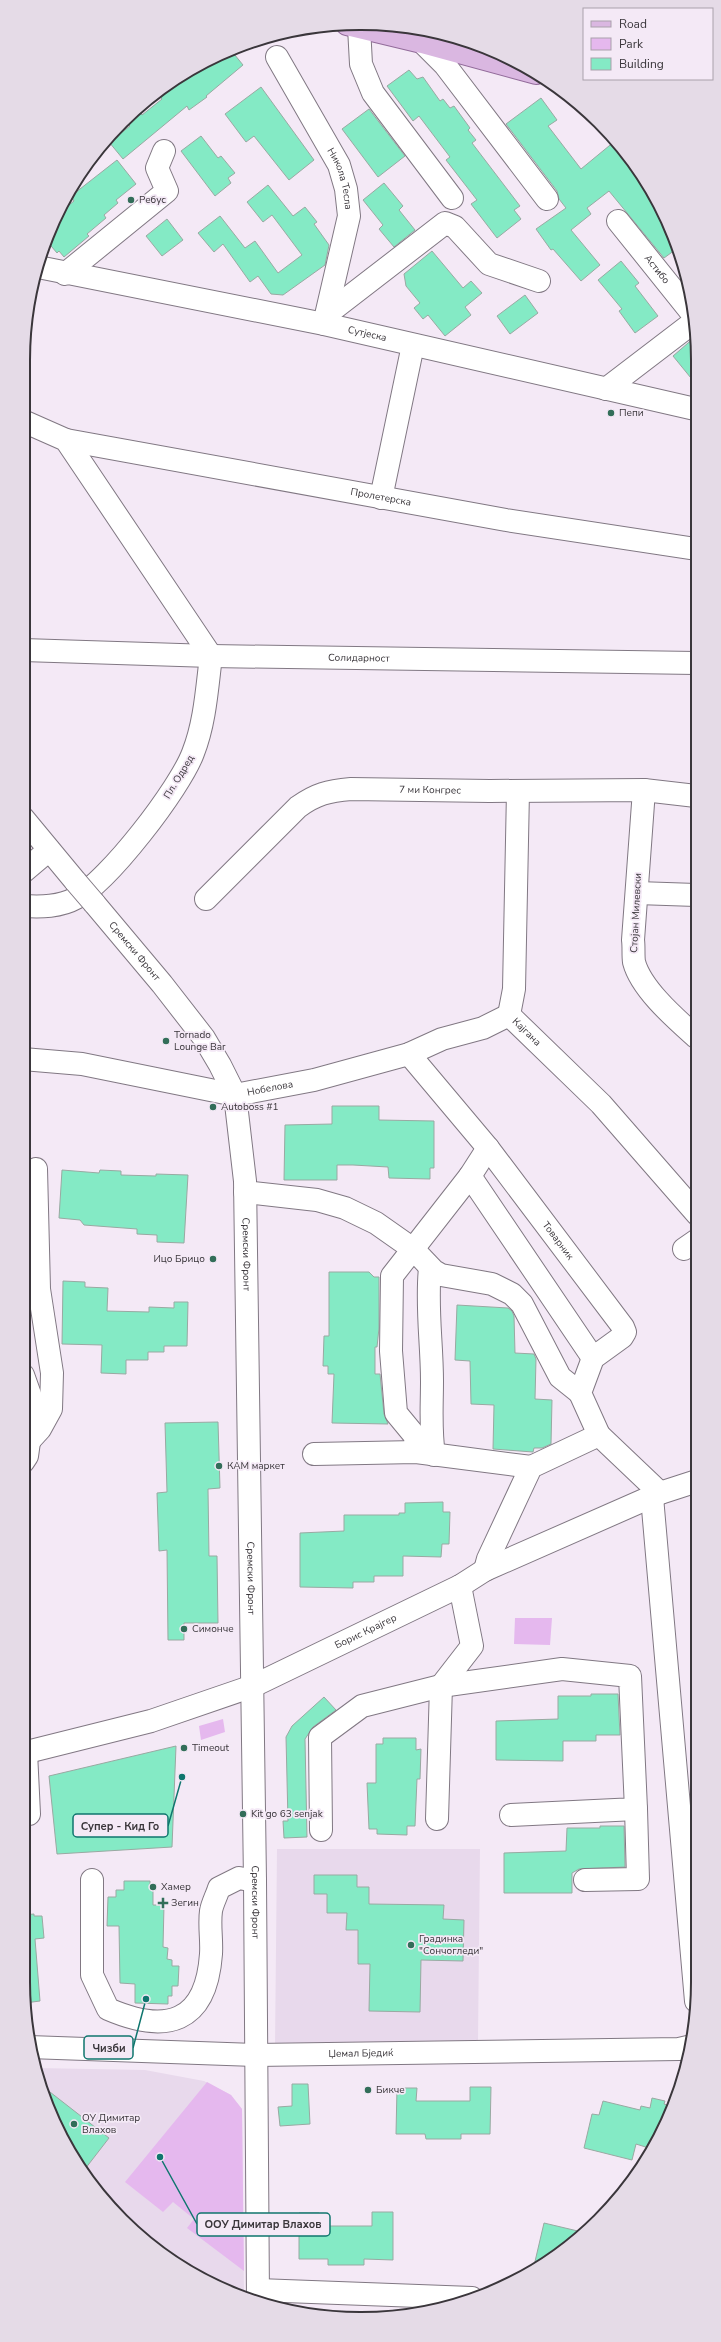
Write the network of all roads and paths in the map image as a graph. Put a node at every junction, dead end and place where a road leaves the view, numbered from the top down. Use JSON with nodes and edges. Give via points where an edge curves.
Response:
{"nodes":[{"id":1,"x":354,"y":30,"type":"edge"},
{"id":2,"x":373,"y":31,"type":"edge"},
{"id":3,"x":422,"y":42,"type":"junction"},
{"id":4,"x":277,"y":57,"type":"dead end"},
{"id":5,"x":511,"y":66,"type":"edge"},
{"id":6,"x":164,"y":151,"type":"dead end"},
{"id":7,"x":452,"y":198,"type":"dead end"},
{"id":8,"x":547,"y":199,"type":"dead end"},
{"id":9,"x":618,"y":221,"type":"dead end"},
{"id":10,"x":43,"y":268,"type":"edge"},
{"id":11,"x":65,"y":274,"type":"junction"},
{"id":12,"x":540,"y":281,"type":"dead end"},
{"id":13,"x":686,"y":306,"type":"edge"},
{"id":14,"x":325,"y":319,"type":"junction"},
{"id":15,"x":689,"y":326,"type":"edge"},
{"id":16,"x":413,"y":345,"type":"junction"},
{"id":17,"x":606,"y":389,"type":"junction"},
{"id":18,"x":691,"y":409,"type":"edge"},
{"id":19,"x":30,"y":424,"type":"edge"},
{"id":20,"x":66,"y":440,"type":"junction"},
{"id":21,"x":381,"y":498,"type":"junction"},
{"id":22,"x":691,"y":548,"type":"edge"},
{"id":23,"x":30,"y":650,"type":"edge"},
{"id":24,"x":212,"y":656,"type":"junction"},
{"id":25,"x":691,"y":663,"type":"edge"},
{"id":26,"x":644,"y":790,"type":"junction"},
{"id":27,"x":518,"y":791,"type":"junction"},
{"id":28,"x":691,"y":795,"type":"edge"},
{"id":29,"x":30,"y":827,"type":"edge"},
{"id":30,"x":49,"y":850,"type":"junction"},
{"id":31,"x":30,"y":866,"type":"edge"},
{"id":32,"x":637,"y":893,"type":"junction"},
{"id":33,"x":691,"y":895,"type":"edge"},
{"id":34,"x":206,"y":899,"type":"dead end"},
{"id":35,"x":30,"y":906,"type":"edge"},
{"id":36,"x":509,"y":1015,"type":"junction"},
{"id":37,"x":691,"y":1032,"type":"edge"},
{"id":38,"x":409,"y":1054,"type":"junction"},
{"id":39,"x":30,"y":1060,"type":"edge"},
{"id":40,"x":235,"y":1095,"type":"junction"},
{"id":41,"x":488,"y":1148,"type":"junction"},
{"id":42,"x":36,"y":1169,"type":"dead end"},
{"id":43,"x":470,"y":1176,"type":"junction"},
{"id":44,"x":245,"y":1192,"type":"junction"},
{"id":45,"x":691,"y":1207,"type":"edge"},
{"id":46,"x":413,"y":1249,"type":"junction"},
{"id":47,"x":430,"y":1268,"type":"junction"},
{"id":48,"x":593,"y":1358,"type":"junction"},
{"id":49,"x":580,"y":1393,"type":"junction"},
{"id":50,"x":30,"y":1395,"type":"edge"},
{"id":51,"x":596,"y":1428,"type":"junction"},
{"id":52,"x":30,"y":1434,"type":"edge"},
{"id":53,"x":30,"y":1440,"type":"edge"},
{"id":54,"x":425,"y":1453,"type":"junction"},
{"id":55,"x":314,"y":1454,"type":"dead end"},
{"id":56,"x":531,"y":1467,"type":"junction"},
{"id":57,"x":691,"y":1483,"type":"edge"},
{"id":58,"x":656,"y":1495,"type":"junction"},
{"id":59,"x":486,"y":1570,"type":"junction"},
{"id":60,"x":460,"y":1586,"type":"junction"},
{"id":61,"x":253,"y":1686,"type":"junction"},
{"id":62,"x":441,"y":1686,"type":"junction"},
{"id":63,"x":30,"y":1752,"type":"edge"},
{"id":64,"x":636,"y":1809,"type":"junction"},
{"id":65,"x":511,"y":1815,"type":"dead end"},
{"id":66,"x":437,"y":1820,"type":"dead end"},
{"id":67,"x":321,"y":1830,"type":"dead end"},
{"id":68,"x":690,"y":1832,"type":"edge"},
{"id":69,"x":691,"y":1860,"type":"edge"},
{"id":70,"x":92,"y":1880,"type":"dead end"},
{"id":71,"x":585,"y":1880,"type":"dead end"},
{"id":72,"x":255,"y":1881,"type":"junction"},
{"id":73,"x":36,"y":2047,"type":"edge"},
{"id":74,"x":685,"y":2047,"type":"edge"},
{"id":75,"x":255,"y":2055,"type":"junction"},
{"id":76,"x":258,"y":2294,"type":"edge"},
{"id":77,"x":456,"y":2298,"type":"edge"}],
"edges":[{"from":1,"to":7,"type":"street","via":[[361,64],[373,93]]},
{"from":2,"to":3,"type":"main road"},
{"from":3,"to":5,"type":"main road"},
{"from":3,"to":8,"type":"street","via":[[445,65]]},
{"from":4,"to":14,"type":"street","name":"Никола Тесла","via":[[339,165],[346,189],[349,216]]},
{"from":6,"to":11,"type":"street","via":[[157,168],[167,191]]},
{"from":9,"to":13,"type":"street","name":"Астибо"},
{"from":10,"to":11,"type":"street","name":"Сутјеска"},
{"from":11,"to":14,"type":"street","name":"Сутјеска"},
{"from":12,"to":14,"type":"street","via":[[489,264],[455,227],[445,223]]},
{"from":14,"to":16,"type":"street","name":"Сутјеска"},
{"from":15,"to":17,"type":"street"},
{"from":16,"to":17,"type":"street","name":"Сутјеска"},
{"from":16,"to":21,"type":"street"},
{"from":17,"to":18,"type":"street","name":"Сутјеска"},
{"from":19,"to":20,"type":"street","name":"Пролетерска"},
{"from":20,"to":21,"type":"street","name":"Пролетерска"},
{"from":20,"to":24,"type":"street"},
{"from":21,"to":22,"type":"street","name":"Пролетерска"},
{"from":23,"to":24,"type":"street","name":"Солидарност"},
{"from":24,"to":25,"type":"street","name":"Солидарност"},
{"from":24,"to":35,"type":"street","name":"Пл. Одред","via":[[201,731],[193,755],[161,807],[95,885],[76,898],[45,907]]},
{"from":26,"to":27,"type":"street","name":"7 ми Конгрес"},
{"from":26,"to":28,"type":"street","name":"7 ми Конгрес"},
{"from":26,"to":32,"type":"street","name":"Стојан Милевски"},
{"from":27,"to":34,"type":"street","name":"7 ми Конгрес","via":[[350,789],[313,796]]},
{"from":27,"to":36,"type":"street","name":"Кајгана","via":[[514,989]]},
{"from":29,"to":30,"type":"street"},
{"from":30,"to":31,"type":"street"},
{"from":30,"to":40,"type":"street","name":"Сремски Фронт","bridge":true,"via":[[204,1038]]},
{"from":32,"to":33,"type":"street"},
{"from":32,"to":37,"type":"street","name":"Стојан Милевски","via":[[634,961],[642,981]]},
{"from":36,"to":38,"type":"street","name":"Нобелова","via":[[483,1028],[442,1039]]},
{"from":36,"to":45,"type":"street","name":"Кајгана","via":[[601,1104]]},
{"from":38,"to":40,"type":"street","name":"Нобелова","via":[[314,1080]]},
{"from":38,"to":41,"type":"street","name":"Товарник"},
{"from":39,"to":40,"type":"street","name":"Нобелова","via":[[82,1064]]},
{"from":40,"to":44,"type":"street","name":"Сремски Фронт"},
{"from":41,"to":43,"type":"street"},
{"from":41,"to":48,"type":"street","name":"Товарник","via":[[623,1327],[625,1332],[622,1337]]},
{"from":42,"to":53,"type":"street","via":[[39,1289],[52,1373],[51,1409],[40,1429]]},
{"from":43,"to":46,"type":"street"},
{"from":43,"to":48,"type":"street"},
{"from":44,"to":46,"type":"street","via":[[317,1200],[345,1208],[376,1223]]},
{"from":44,"to":61,"type":"street","name":"Сремски Фронт"},
{"from":46,"to":47,"type":"street"},
{"from":46,"to":54,"type":"street","via":[[392,1276],[391,1351],[396,1412]]},
{"from":47,"to":49,"type":"street","via":[[441,1275],[492,1284],[512,1294],[522,1304],[560,1377]]},
{"from":47,"to":54,"type":"street","via":[[428,1328],[432,1381],[430,1428]]},
{"from":48,"to":49,"type":"street"},
{"from":49,"to":51,"type":"street"},
{"from":50,"to":52,"type":"street","via":[[34,1406]]},
{"from":51,"to":56,"type":"street","via":[[580,1445]]},
{"from":51,"to":58,"type":"street"},
{"from":54,"to":55,"type":"street"},
{"from":54,"to":56,"type":"street"},
{"from":56,"to":59,"type":"street","via":[[488,1559]]},
{"from":57,"to":58,"type":"street","name":"Борис Крајгер"},
{"from":58,"to":59,"type":"street","name":"Борис Крајгер"},
{"from":58,"to":68,"type":"street"},
{"from":59,"to":60,"type":"street","name":"Борис Крајгер"},
{"from":60,"to":61,"type":"street","name":"Борис Крајгер"},
{"from":60,"to":62,"type":"street","via":[[472,1646]]},
{"from":61,"to":63,"type":"street","name":"Борис Крајгер","via":[[151,1721]]},
{"from":61,"to":72,"type":"street","name":"Сремски Фронт"},
{"from":62,"to":64,"type":"street","via":[[562,1669],[630,1676]]},
{"from":62,"to":66,"type":"street"},
{"from":62,"to":67,"type":"street","via":[[362,1706],[320,1737]]},
{"from":64,"to":65,"type":"street"},
{"from":64,"to":71,"type":"street","via":[[638,1879]]},
{"from":68,"to":69,"type":"street"},
{"from":70,"to":72,"type":"street","via":[[92,1975],[108,2009],[132,2019],[160,2022],[183,2017],[202,1996],[211,1955],[211,1910],[219,1888],[239,1878]]},
{"from":72,"to":75,"type":"street","name":"Сремски Фронт"},
{"from":73,"to":75,"type":"street","name":"Џемал Бједиќ"},
{"from":74,"to":75,"type":"street","name":"Џемал Бједиќ"},
{"from":75,"to":76,"type":"street","name":"Сремски Фронт"},
{"from":76,"to":77,"type":"street"}]}
